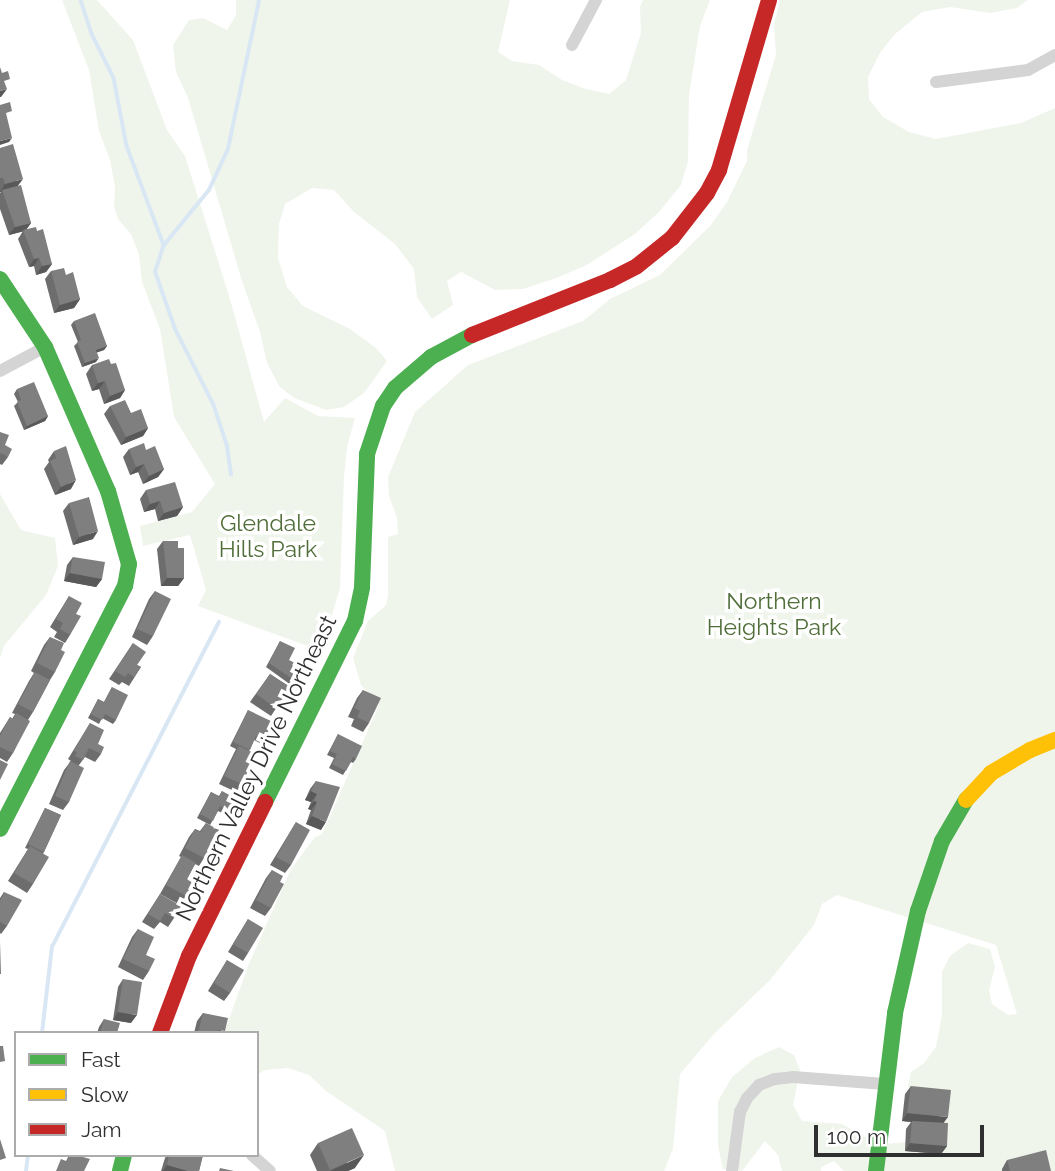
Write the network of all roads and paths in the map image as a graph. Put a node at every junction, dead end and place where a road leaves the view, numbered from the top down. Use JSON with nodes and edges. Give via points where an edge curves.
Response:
{"nodes":[{"id":1,"x":596,"y":0,"type":"edge"},
{"id":2,"x":769,"y":0,"type":"edge"},
{"id":3,"x":572,"y":46,"type":"dead end"},
{"id":4,"x":1055,"y":55,"type":"edge"},
{"id":5,"x":936,"y":82,"type":"dead end"},
{"id":6,"x":0,"y":279,"type":"edge"},
{"id":7,"x":45,"y":347,"type":"junction"},
{"id":8,"x":0,"y":371,"type":"edge"},
{"id":9,"x":1055,"y":740,"type":"edge"},
{"id":10,"x":0,"y":829,"type":"edge"},
{"id":11,"x":161,"y":1031,"type":"edge"},
{"id":12,"x":885,"y":1084,"type":"junction"},
{"id":13,"x":254,"y":1157,"type":"edge"},
{"id":14,"x":270,"y":1171,"type":"edge"},
{"id":15,"x":732,"y":1171,"type":"edge"},
{"id":16,"x":876,"y":1171,"type":"edge"}],
"edges":[{"from":1,"to":3,"type":"street"},
{"from":2,"to":11,"type":"street","name":"Northern Valley Drive Northeast","via":[[719,170],[672,238],[637,266],[610,280],[439,352],[412,371],[383,406],[367,454],[362,587],[355,621],[189,956]]},
{"from":4,"to":5,"type":"street","via":[[1028,69]]},
{"from":6,"to":7,"type":"street"},
{"from":7,"to":8,"type":"street"},
{"from":7,"to":10,"type":"street","via":[[112,502],[129,553],[129,574]]},
{"from":9,"to":12,"type":"street","via":[[991,772],[952,821],[928,879],[907,954]]},
{"from":12,"to":15,"type":"street","via":[[793,1077],[759,1085],[740,1112]]},
{"from":12,"to":16,"type":"street"},
{"from":13,"to":14,"type":"street"}]}
